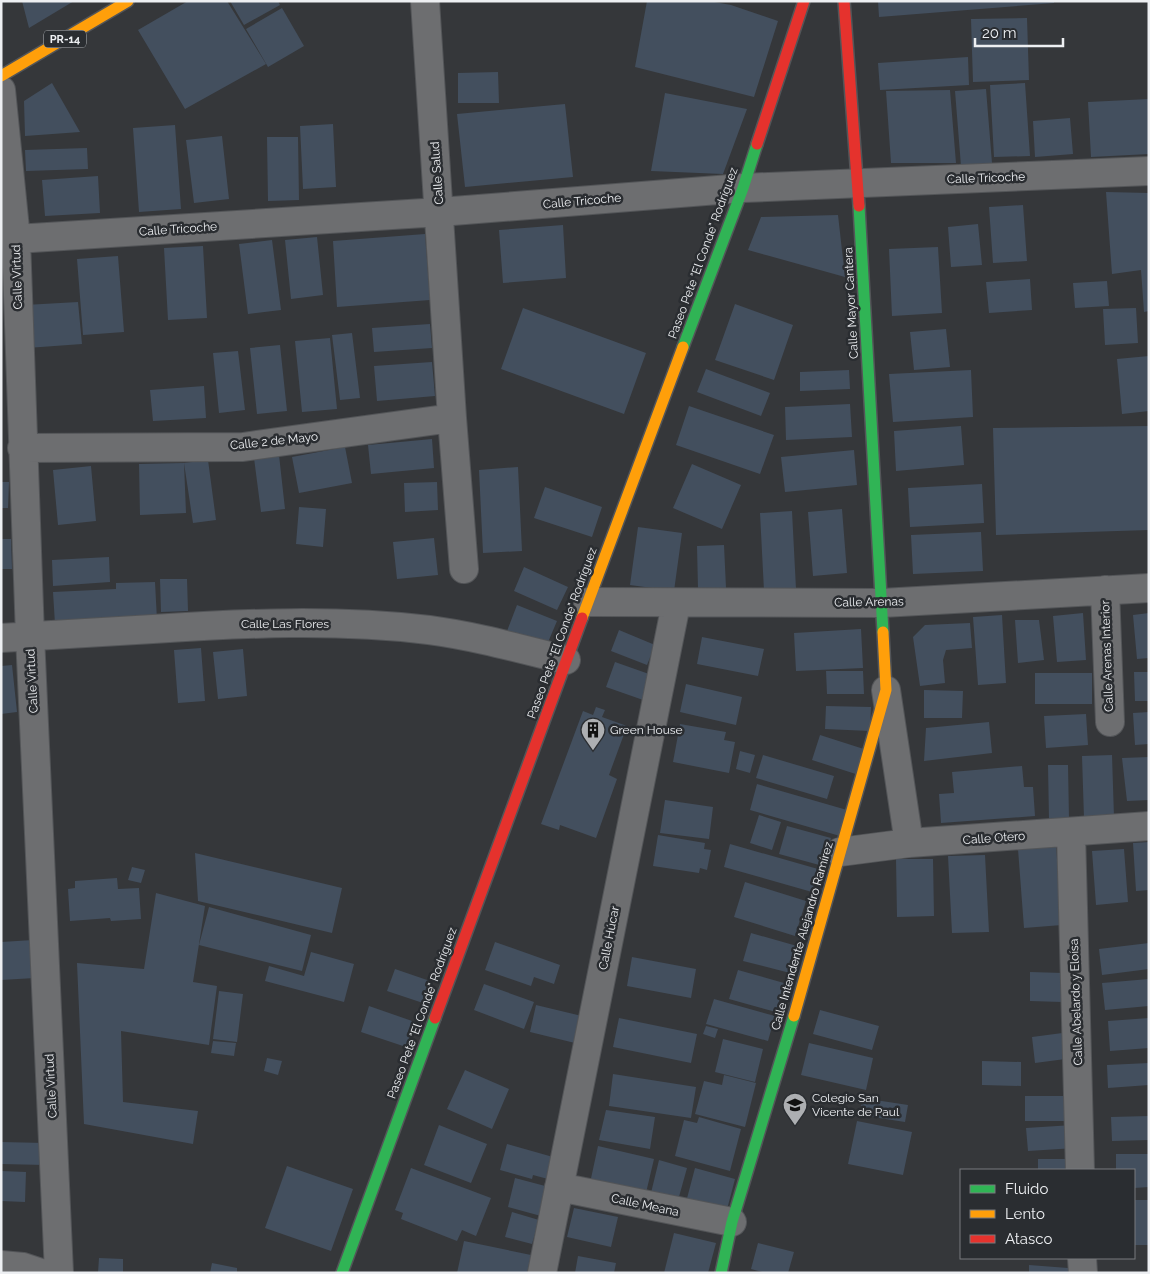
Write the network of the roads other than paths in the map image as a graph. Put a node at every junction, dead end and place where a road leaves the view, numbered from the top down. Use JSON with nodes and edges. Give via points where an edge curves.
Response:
{"nodes":[{"id":1,"x":128,"y":1,"type":"edge"},
{"id":2,"x":425,"y":1,"type":"edge"},
{"id":3,"x":804,"y":1,"type":"edge"},
{"id":4,"x":844,"y":1,"type":"edge"},
{"id":5,"x":1,"y":76,"type":"edge"},
{"id":6,"x":1,"y":90,"type":"edge"},
{"id":7,"x":1149,"y":171,"type":"edge"},
{"id":8,"x":858,"y":183,"type":"junction"},
{"id":9,"x":743,"y":188,"type":"junction"},
{"id":10,"x":440,"y":212,"type":"junction"},
{"id":11,"x":16,"y":239,"type":"junction"},
{"id":12,"x":452,"y":418,"type":"junction"},
{"id":13,"x":22,"y":448,"type":"junction"},
{"id":14,"x":464,"y":569,"type":"dead end"},
{"id":15,"x":1149,"y":588,"type":"edge"},
{"id":16,"x":1105,"y":590,"type":"junction"},
{"id":17,"x":588,"y":602,"type":"junction"},
{"id":18,"x":882,"y":603,"type":"junction"},
{"id":19,"x":676,"y":604,"type":"junction"},
{"id":20,"x":30,"y":636,"type":"junction"},
{"id":21,"x":1,"y":638,"type":"edge"},
{"id":22,"x":566,"y":660,"type":"junction"},
{"id":23,"x":886,"y":690,"type":"junction"},
{"id":24,"x":1110,"y":722,"type":"dead end"},
{"id":25,"x":1149,"y":826,"type":"edge"},
{"id":26,"x":1070,"y":833,"type":"junction"},
{"id":27,"x":909,"y":843,"type":"junction"},
{"id":28,"x":840,"y":852,"type":"junction"},
{"id":29,"x":1080,"y":1169,"type":"edge"},
{"id":30,"x":559,"y":1187,"type":"junction"},
{"id":31,"x":732,"y":1222,"type":"junction"},
{"id":32,"x":1082,"y":1259,"type":"edge"},
{"id":33,"x":1,"y":1265,"type":"edge"},
{"id":34,"x":40,"y":1273,"type":"edge"},
{"id":35,"x":59,"y":1273,"type":"edge"},
{"id":36,"x":342,"y":1273,"type":"edge"},
{"id":37,"x":542,"y":1273,"type":"edge"},
{"id":38,"x":721,"y":1273,"type":"edge"},
{"id":39,"x":1083,"y":1273,"type":"edge"}],
"edges":[{"from":1,"to":5,"type":"street","number":"PR-14"},
{"from":2,"to":10,"type":"street","name":"Calle Salud"},
{"from":3,"to":9,"type":"street","name":"Paseo Pete \"El Conde\" Rodríguez"},
{"from":4,"to":8,"type":"street","name":"Calle Mayor Cantera"},
{"from":6,"to":11,"type":"street","name":"Calle Virtud"},
{"from":7,"to":8,"type":"street","name":"Calle Tricoche"},
{"from":8,"to":9,"type":"street","name":"Calle Tricoche"},
{"from":8,"to":18,"type":"street","name":"Calle Mayor Cantera"},
{"from":9,"to":10,"type":"street","name":"Calle Tricoche"},
{"from":9,"to":17,"type":"street","name":"Paseo Pete \"El Conde\" Rodríguez"},
{"from":10,"to":11,"type":"street","name":"Calle Tricoche"},
{"from":10,"to":12,"type":"street","name":"Calle Salud"},
{"from":11,"to":13,"type":"street","name":"Calle Virtud"},
{"from":12,"to":13,"type":"street","name":"Calle 2 de Mayo","via":[[243,447]]},
{"from":12,"to":14,"type":"street"},
{"from":13,"to":20,"type":"street","name":"Calle Virtud"},
{"from":15,"to":16,"type":"street","name":"Calle Arenas"},
{"from":16,"to":18,"type":"street","name":"Calle Arenas"},
{"from":16,"to":24,"type":"street","name":"Calle Arenas Interior"},
{"from":17,"to":19,"type":"street","name":"Calle Arenas"},
{"from":17,"to":22,"type":"street","name":"Paseo Pete \"El Conde\" Rodríguez"},
{"from":18,"to":19,"type":"street","name":"Calle Arenas"},
{"from":18,"to":23,"type":"street","name":"Calle Intendente Alejandro Ramírez"},
{"from":19,"to":30,"type":"street","name":"Calle Húcar"},
{"from":20,"to":21,"type":"street","name":"Calle Las Flores"},
{"from":20,"to":22,"type":"street","name":"Calle Las Flores","via":[[221,624],[376,626],[431,630],[477,638]]},
{"from":20,"to":35,"type":"street","name":"Calle Virtud"},
{"from":22,"to":36,"type":"street","name":"Paseo Pete \"El Conde\" Rodríguez"},
{"from":23,"to":27,"type":"street"},
{"from":23,"to":28,"type":"street","name":"Calle Intendente Alejandro Ramírez"},
{"from":25,"to":26,"type":"street","name":"Calle Otero"},
{"from":26,"to":27,"type":"street","name":"Calle Otero"},
{"from":26,"to":29,"type":"street","name":"Calle Abelardo y Eloísa"},
{"from":27,"to":28,"type":"street","name":"Calle Otero"},
{"from":28,"to":31,"type":"street","name":"Calle Intendente Alejandro Ramírez"},
{"from":30,"to":31,"type":"street","name":"Calle Meana"},
{"from":30,"to":37,"type":"street","name":"Calle Húcar"},
{"from":31,"to":38,"type":"street","name":"Calle Intendente Alejandro Ramírez"},
{"from":32,"to":39,"type":"street"},
{"from":33,"to":34,"type":"street"}]}
